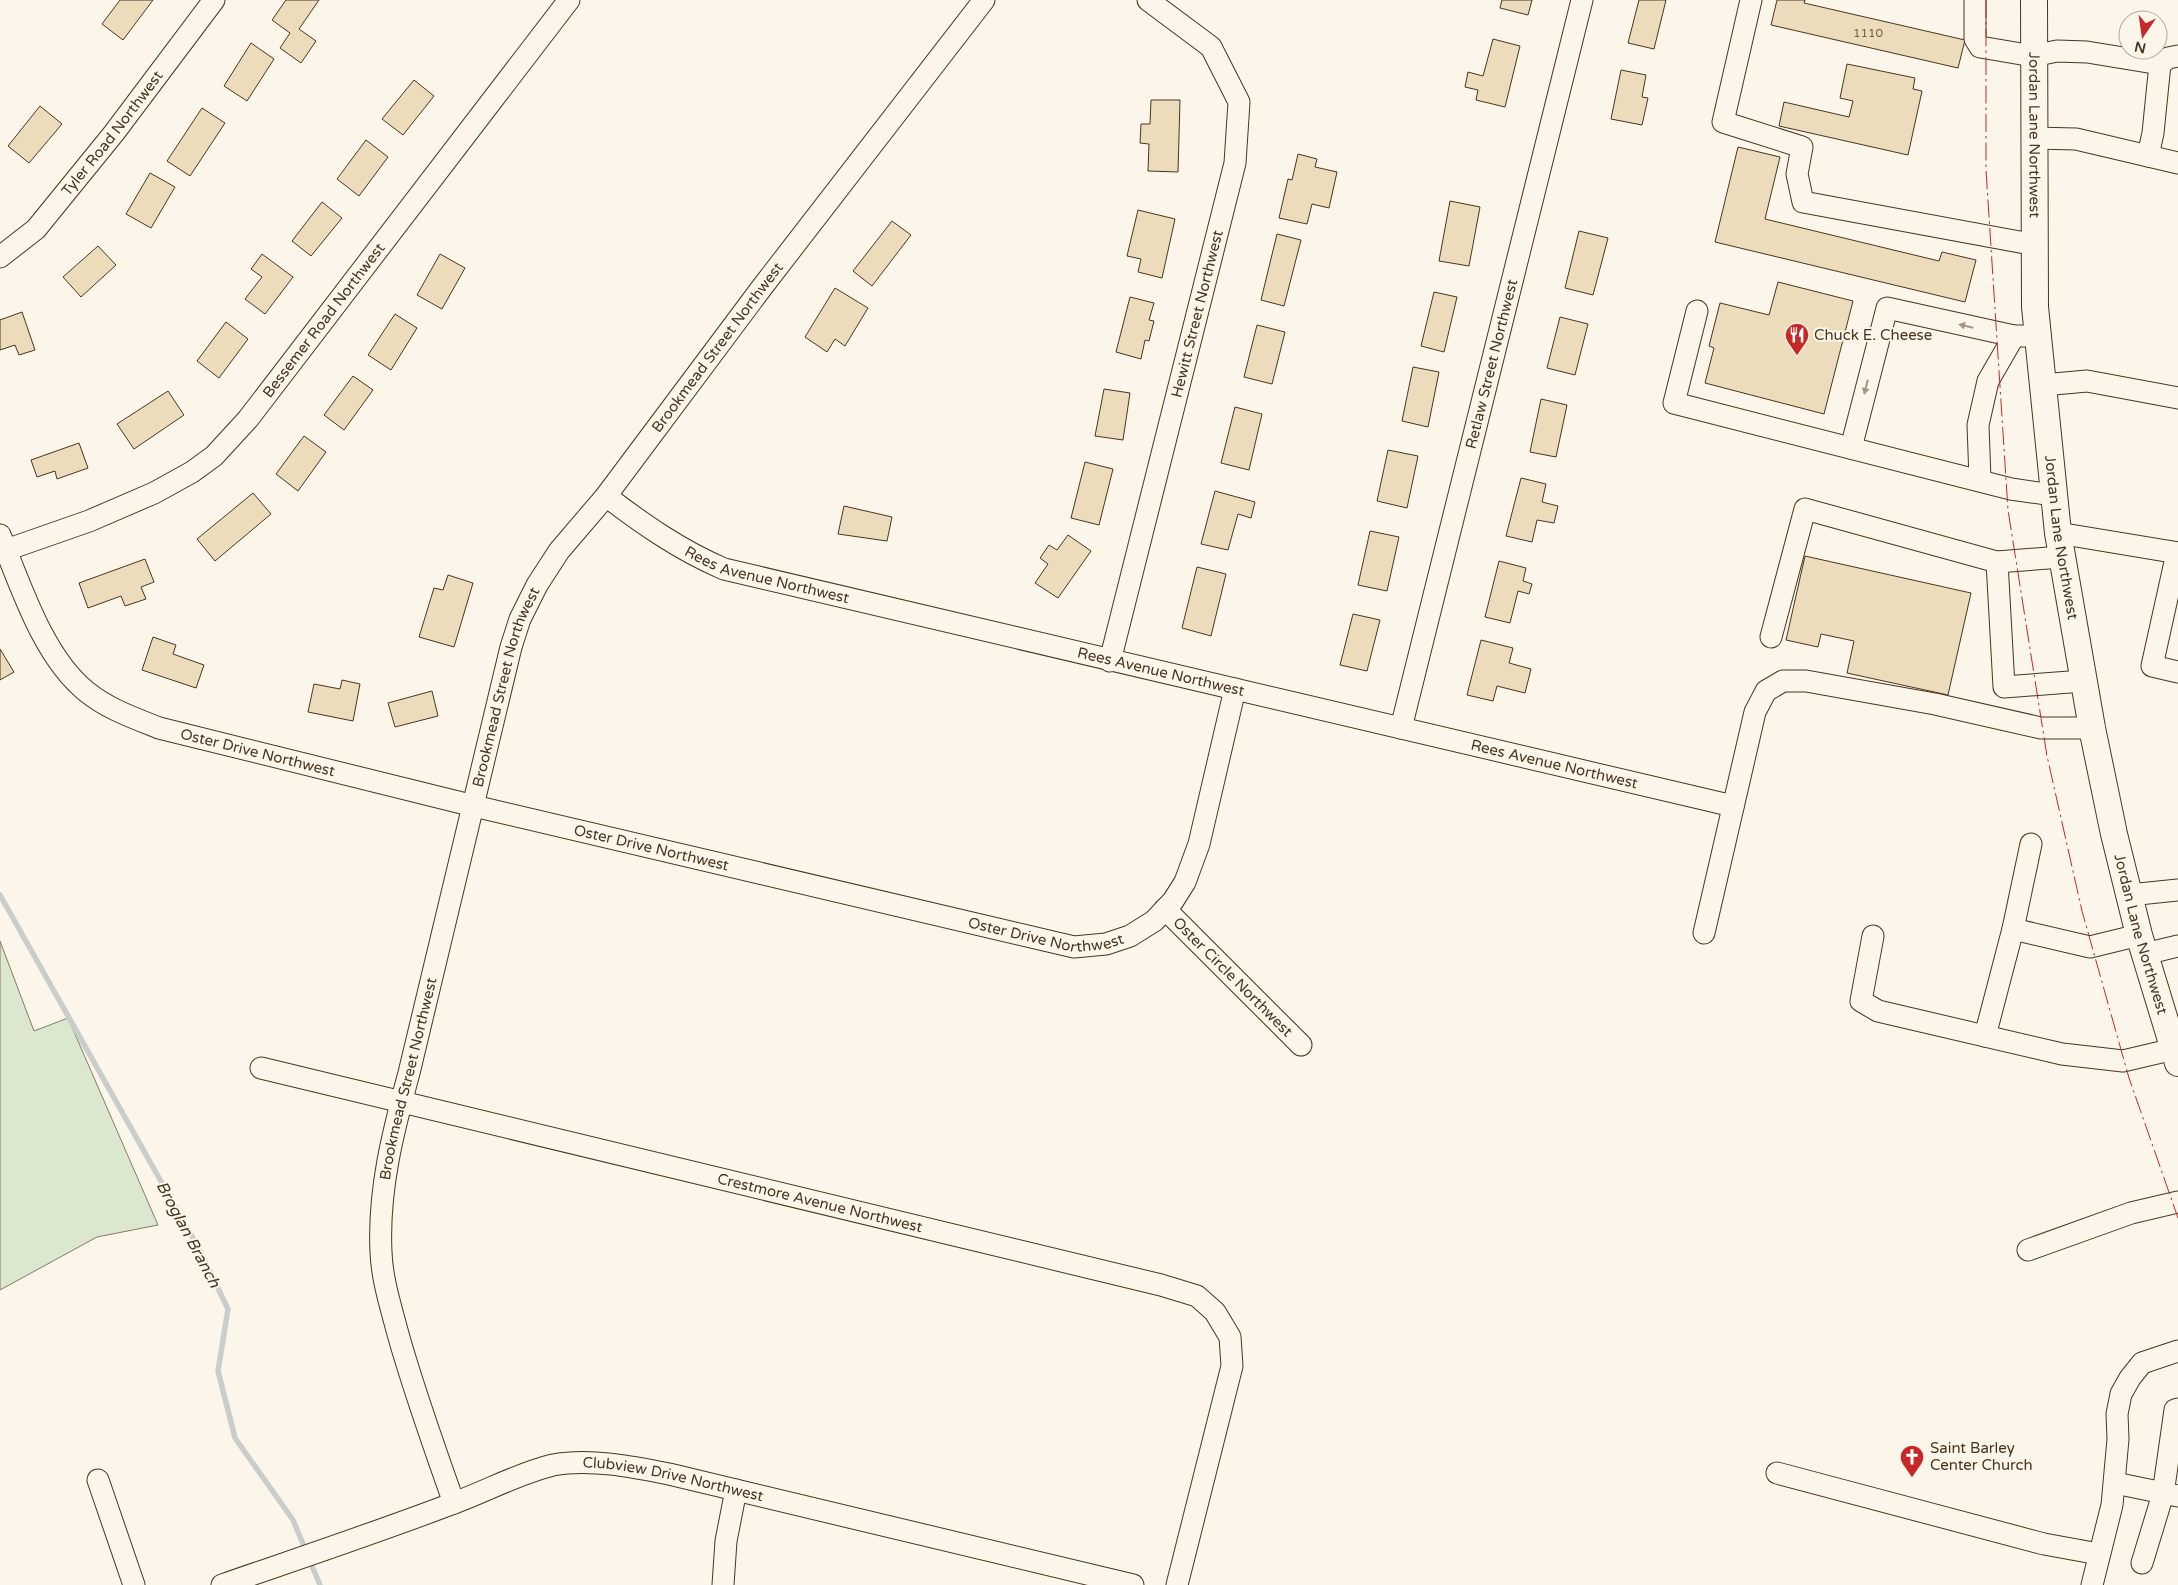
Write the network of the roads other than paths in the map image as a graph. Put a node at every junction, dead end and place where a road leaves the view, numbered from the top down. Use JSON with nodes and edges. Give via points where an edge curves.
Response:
{"nodes":[{"id":1,"x":214,"y":0,"type":"edge"},
{"id":2,"x":569,"y":0,"type":"edge"},
{"id":3,"x":984,"y":0,"type":"edge"},
{"id":4,"x":1148,"y":0,"type":"edge"},
{"id":5,"x":1582,"y":0,"type":"edge"},
{"id":6,"x":1751,"y":0,"type":"edge"},
{"id":7,"x":2034,"y":0,"type":"edge"},
{"id":8,"x":1971,"y":1,"type":"edge"},
{"id":9,"x":2033,"y":56,"type":"junction"},
{"id":10,"x":2169,"y":60,"type":"edge"},
{"id":11,"x":2034,"y":138,"type":"junction"},
{"id":12,"x":2148,"y":156,"type":"junction"},
{"id":13,"x":2178,"y":163,"type":"edge"},
{"id":14,"x":2036,"y":245,"type":"junction"},
{"id":15,"x":0,"y":257,"type":"edge"},
{"id":16,"x":1696,"y":311,"type":"dead end"},
{"id":17,"x":2025,"y":336,"type":"junction"},
{"id":18,"x":2043,"y":385,"type":"junction"},
{"id":19,"x":2178,"y":398,"type":"edge"},
{"id":20,"x":1851,"y":448,"type":"junction"},
{"id":21,"x":1980,"y":479,"type":"junction"},
{"id":22,"x":2053,"y":495,"type":"junction"},
{"id":23,"x":606,"y":496,"type":"junction"},
{"id":24,"x":3,"y":543,"type":"edge"},
{"id":25,"x":2060,"y":545,"type":"junction"},
{"id":26,"x":2178,"y":553,"type":"edge"},
{"id":27,"x":1997,"y":562,"type":"junction"},
{"id":28,"x":1771,"y":637,"type":"dead end"},
{"id":29,"x":1110,"y":661,"type":"junction"},
{"id":30,"x":2178,"y":672,"type":"edge"},
{"id":31,"x":2083,"y":681,"type":"junction"},
{"id":32,"x":1235,"y":689,"type":"junction"},
{"id":33,"x":1402,"y":728,"type":"junction"},
{"id":34,"x":2092,"y":728,"type":"junction"},
{"id":35,"x":474,"y":806,"type":"junction"},
{"id":36,"x":1734,"y":806,"type":"junction"},
{"id":37,"x":2031,"y":844,"type":"dead end"},
{"id":38,"x":2178,"y":890,"type":"edge"},
{"id":39,"x":2129,"y":895,"type":"junction"},
{"id":40,"x":1165,"y":909,"type":"junction"},
{"id":41,"x":2013,"y":929,"type":"junction"},
{"id":42,"x":1704,"y":933,"type":"dead end"},
{"id":43,"x":1873,"y":936,"type":"dead end"},
{"id":44,"x":2142,"y":945,"type":"junction"},
{"id":45,"x":2178,"y":946,"type":"edge"},
{"id":46,"x":1985,"y":1036,"type":"junction"},
{"id":47,"x":1301,"y":1045,"type":"dead end"},
{"id":48,"x":2176,"y":1056,"type":"edge"},
{"id":49,"x":261,"y":1068,"type":"dead end"},
{"id":50,"x":401,"y":1102,"type":"junction"},
{"id":51,"x":2178,"y":1202,"type":"edge"},
{"id":52,"x":2028,"y":1250,"type":"dead end"},
{"id":53,"x":2178,"y":1351,"type":"edge"},
{"id":54,"x":2178,"y":1409,"type":"edge"},
{"id":55,"x":1777,"y":1473,"type":"dead end"},
{"id":56,"x":98,"y":1480,"type":"dead end"},
{"id":57,"x":2115,"y":1483,"type":"junction"},
{"id":58,"x":736,"y":1490,"type":"junction"},
{"id":59,"x":2171,"y":1495,"type":"edge"},
{"id":60,"x":454,"y":1503,"type":"junction"},
{"id":61,"x":2099,"y":1554,"type":"junction"},
{"id":62,"x":2142,"y":1563,"type":"dead end"},
{"id":63,"x":134,"y":1585,"type":"edge"},
{"id":64,"x":222,"y":1585,"type":"edge"},
{"id":65,"x":723,"y":1585,"type":"edge"},
{"id":66,"x":1133,"y":1585,"type":"edge"},
{"id":67,"x":1177,"y":1585,"type":"edge"},
{"id":68,"x":2092,"y":1585,"type":"edge"}],
"edges":[{"from":1,"to":15,"type":"street","name":"Tyler Road Northwest","via":[[114,133],[36,229]]},
{"from":2,"to":24,"type":"street","name":"Bessemer Road Northwest","via":[[248,419],[214,456],[154,493],[89,521]]},
{"from":3,"to":23,"type":"street","name":"Brookmead Street Northwest"},
{"from":4,"to":29,"type":"street","name":"Hewitt Street Northwest","via":[[1211,47],[1239,102],[1235,163]]},
{"from":5,"to":33,"type":"street","name":"Retlaw Street Northwest"},
{"from":6,"to":14,"type":"street","via":[[1723,122],[1802,148],[1797,174],[1803,202]]},
{"from":7,"to":9,"type":"main road","name":"Jordan Lane Northwest"},
{"from":8,"to":9,"type":"street","via":[[1977,45],[2009,54]]},
{"from":9,"to":10,"type":"street","via":[[2072,51]]},
{"from":9,"to":11,"type":"main road","name":"Jordan Lane Northwest"},
{"from":10,"to":12,"type":"street"},
{"from":11,"to":12,"type":"street","via":[[2076,139]]},
{"from":11,"to":14,"type":"main road","name":"Jordan Lane Northwest"},
{"from":12,"to":13,"type":"street"},
{"from":14,"to":17,"type":"main road","name":"Jordan Lane Northwest"},
{"from":16,"to":20,"type":"street","via":[[1674,403]]},
{"from":17,"to":18,"type":"main road","name":"Jordan Lane Northwest"},
{"from":17,"to":20,"type":"street","one_way":true,"via":[[1887,308]]},
{"from":17,"to":21,"type":"street","via":[[1988,381],[1978,426]]},
{"from":18,"to":19,"type":"street","via":[[2087,381]]},
{"from":18,"to":22,"type":"main road","name":"Jordan Lane Northwest"},
{"from":20,"to":21,"type":"street"},
{"from":21,"to":22,"type":"street","via":[[2012,489]]},
{"from":22,"to":25,"type":"main road","name":"Jordan Lane Northwest"},
{"from":23,"to":29,"type":"street","name":"Rees Avenue Northwest","via":[[655,533],[724,569]]},
{"from":23,"to":35,"type":"street","name":"Brookmead Street Northwest","via":[[559,551],[520,619]]},
{"from":24,"to":35,"type":"street","name":"Oster Drive Northwest","via":[[38,624],[54,652],[73,679],[88,693],[120,713],[159,728]]},
{"from":25,"to":26,"type":"street"},
{"from":25,"to":27,"type":"street"},
{"from":25,"to":31,"type":"main road","name":"Jordan Lane Northwest"},
{"from":26,"to":30,"type":"street","via":[[2152,666]]},
{"from":27,"to":28,"type":"street","via":[[1805,509]]},
{"from":27,"to":31,"type":"street","via":[[2004,687]]},
{"from":29,"to":32,"type":"street","name":"Rees Avenue Northwest"},
{"from":31,"to":34,"type":"main road","name":"Jordan Lane Northwest"},
{"from":32,"to":33,"type":"street","name":"Rees Avenue Northwest"},
{"from":32,"to":40,"type":"street","name":"Oster Drive Northwest","via":[[1199,844],[1185,882]]},
{"from":33,"to":36,"type":"street","name":"Rees Avenue Northwest"},
{"from":34,"to":36,"type":"street","via":[[2041,728],[1935,704],[1806,681],[1783,681],[1766,691],[1755,712]]},
{"from":34,"to":39,"type":"main road","name":"Jordan Lane Northwest"},
{"from":35,"to":40,"type":"street","name":"Oster Drive Northwest","via":[[1074,947],[1106,944],[1130,936]]},
{"from":35,"to":50,"type":"street","name":"Brookmead Street Northwest"},
{"from":36,"to":42,"type":"street"},
{"from":37,"to":41,"type":"street"},
{"from":38,"to":39,"type":"street"},
{"from":39,"to":44,"type":"main road","name":"Jordan Lane Northwest"},
{"from":40,"to":47,"type":"street","name":"Oster Circle Northwest"},
{"from":41,"to":44,"type":"street","via":[[2090,947]]},
{"from":41,"to":46,"type":"street"},
{"from":43,"to":46,"type":"street","via":[[1861,1001],[1878,1011]]},
{"from":44,"to":45,"type":"street"},
{"from":44,"to":48,"type":"main road","name":"Jordan Lane Northwest"},
{"from":46,"to":48,"type":"street","via":[[2062,1054],[2123,1061]]},
{"from":49,"to":50,"type":"street","name":"Crestmore Avenue Northwest"},
{"from":50,"to":60,"type":"street","name":"Brookmead Street Northwest","via":[[382,1204],[384,1282],[413,1388]]},
{"from":50,"to":67,"type":"street","name":"Crestmore Avenue Northwest","via":[[1197,1296],[1215,1312],[1230,1337],[1232,1366]]},
{"from":51,"to":52,"type":"street","via":[[2131,1213]]},
{"from":53,"to":57,"type":"street","via":[[2142,1363],[2121,1394],[2117,1414]]},
{"from":54,"to":59,"type":"street","via":[[2175,1410]]},
{"from":55,"to":61,"type":"street","via":[[2044,1544]]},
{"from":56,"to":63,"type":"street"},
{"from":57,"to":59,"type":"street"},
{"from":57,"to":61,"type":"street"},
{"from":58,"to":60,"type":"street","name":"Clubview Drive Northwest","via":[[624,1465],[554,1465]]},
{"from":58,"to":65,"type":"street","via":[[726,1541]]},
{"from":58,"to":66,"type":"street","name":"Clubview Drive Northwest"},
{"from":59,"to":62,"type":"street"},
{"from":60,"to":64,"type":"street","name":"Clubview Drive Northwest"},
{"from":61,"to":68,"type":"street"}]}
